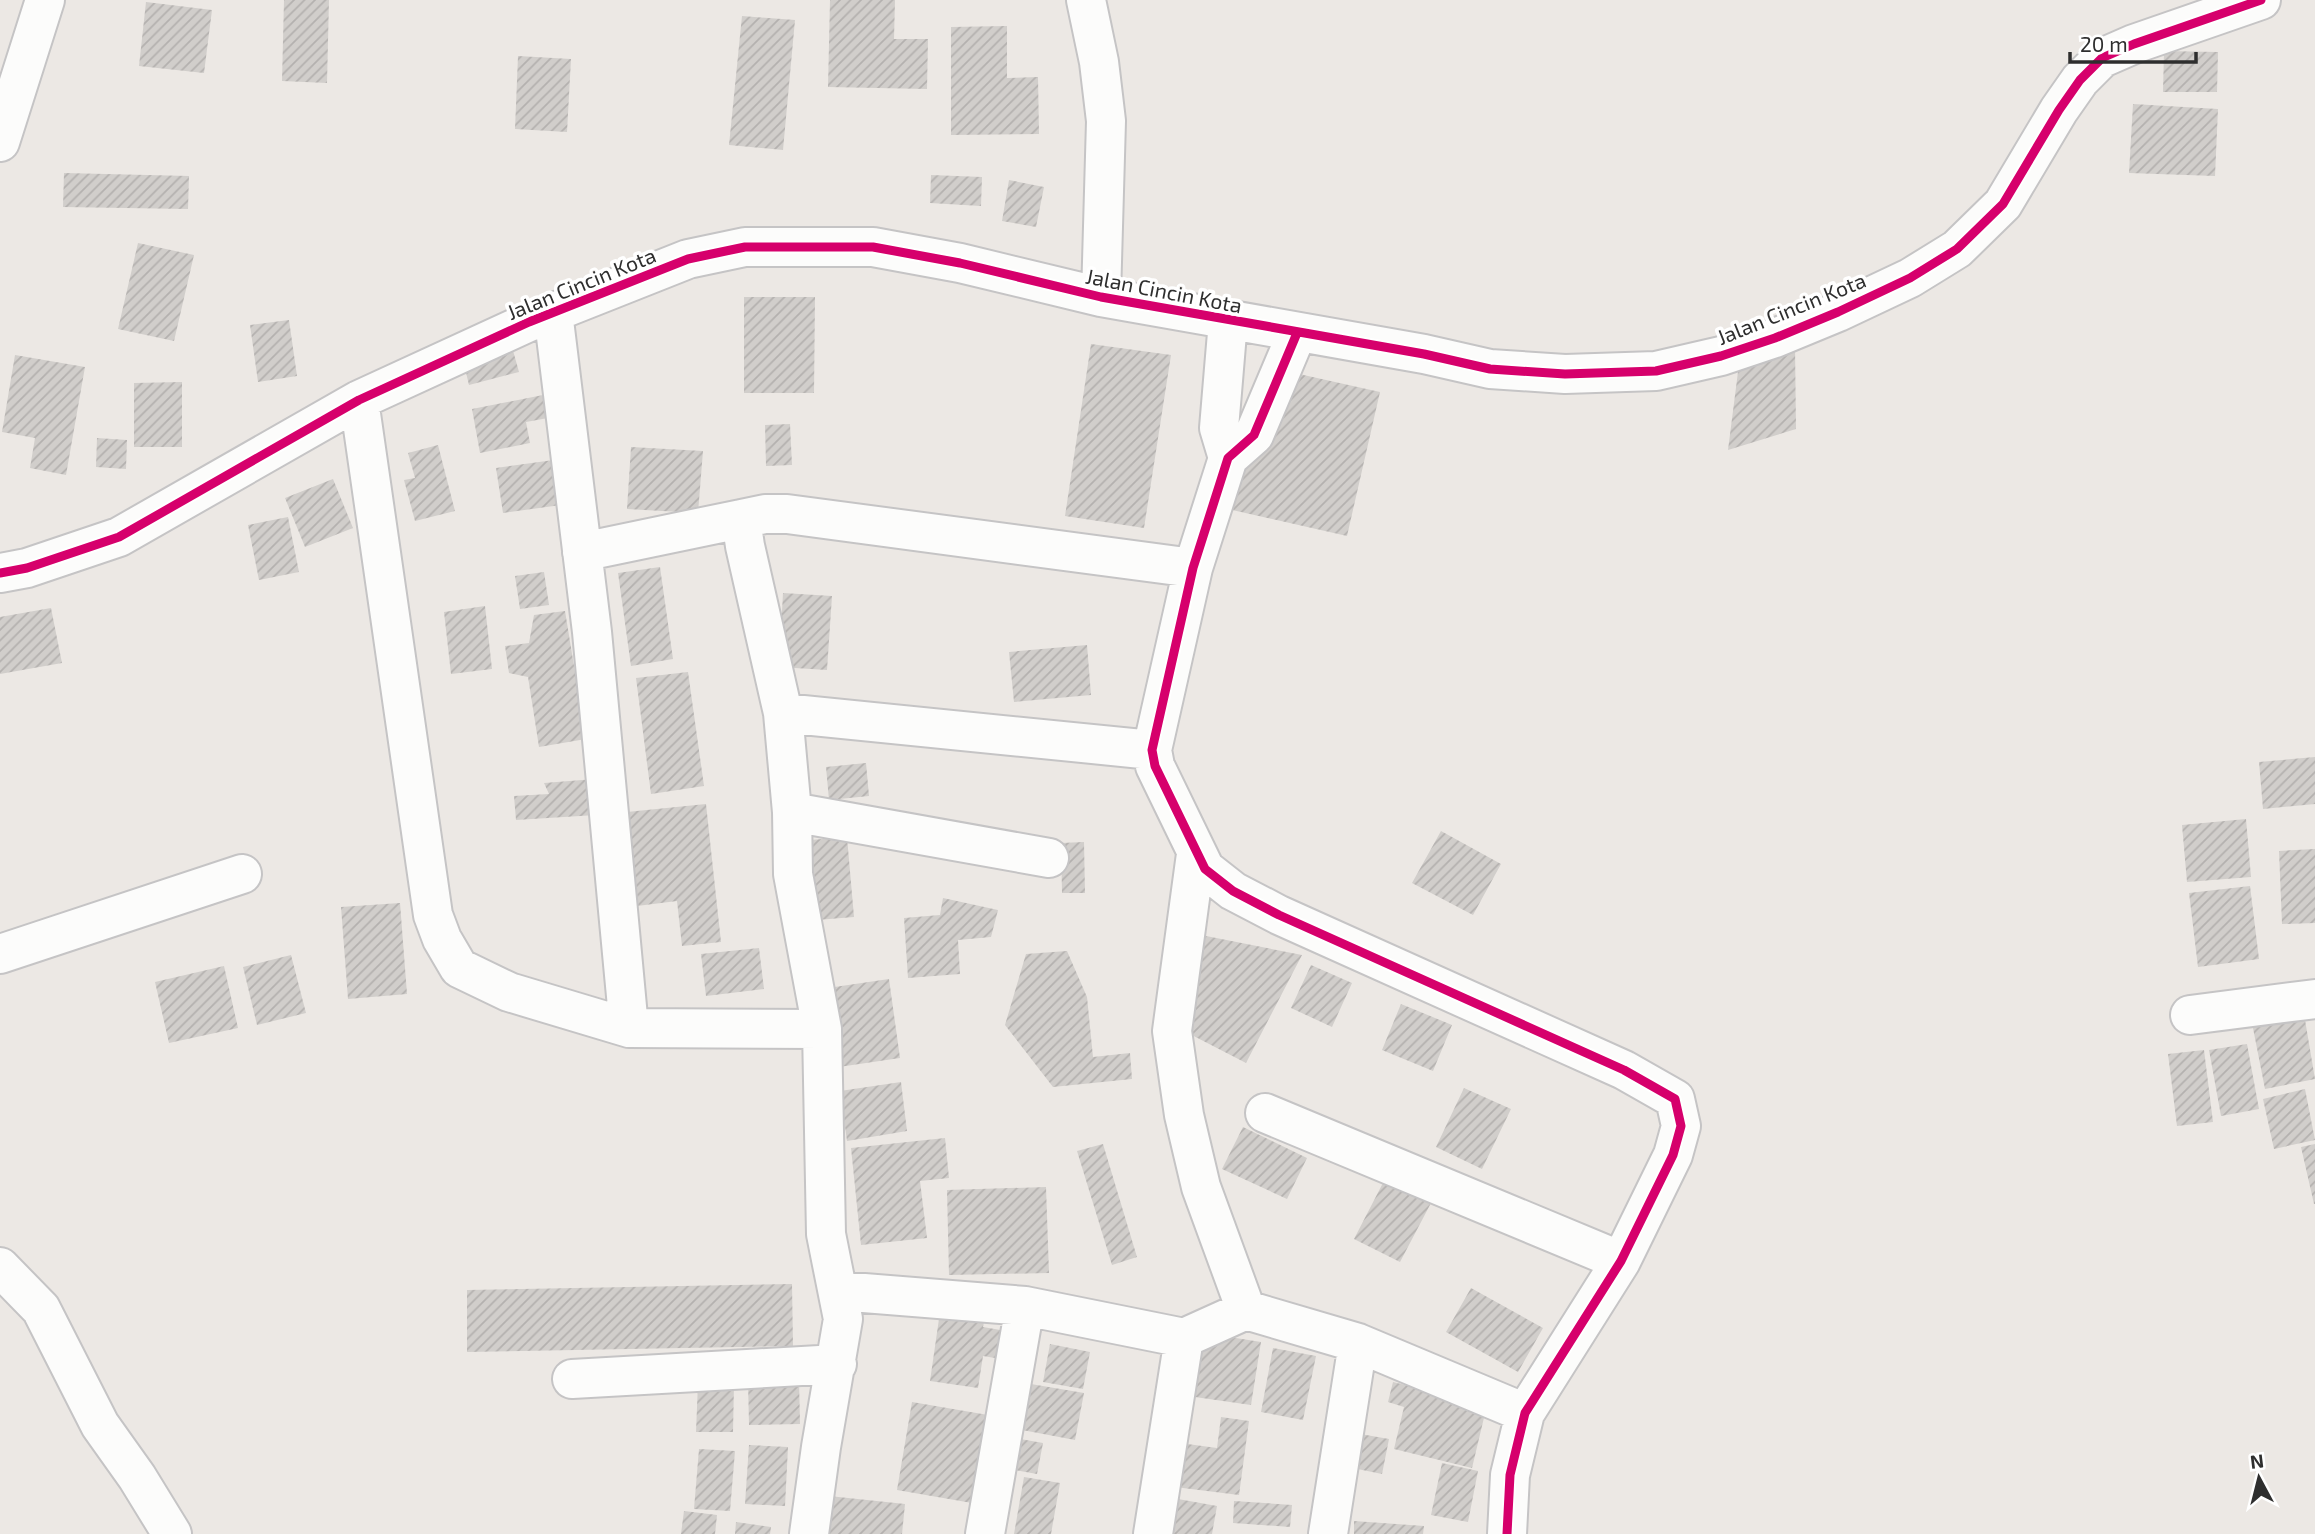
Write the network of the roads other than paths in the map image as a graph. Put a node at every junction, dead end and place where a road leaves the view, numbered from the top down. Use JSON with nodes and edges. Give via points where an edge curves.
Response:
{"nodes":[{"id":1,"x":44,"y":0,"type":"edge"},
{"id":2,"x":1086,"y":0,"type":"edge"},
{"id":3,"x":2261,"y":0,"type":"edge"},
{"id":4,"x":0,"y":142,"type":"edge"},
{"id":5,"x":1101,"y":297,"type":"junction"},
{"id":6,"x":553,"y":313,"type":"junction"},
{"id":7,"x":1228,"y":321,"type":"junction"},
{"id":8,"x":1297,"y":333,"type":"junction"},
{"id":9,"x":359,"y":400,"type":"junction"},
{"id":10,"x":1228,"y":457,"type":"junction"},
{"id":11,"x":741,"y":519,"type":"junction"},
{"id":12,"x":582,"y":552,"type":"junction"},
{"id":13,"x":1193,"y":568,"type":"junction"},
{"id":14,"x":0,"y":573,"type":"edge"},
{"id":15,"x":783,"y":713,"type":"junction"},
{"id":16,"x":1152,"y":750,"type":"junction"},
{"id":17,"x":792,"y":812,"type":"junction"},
{"id":18,"x":1196,"y":854,"type":"junction"},
{"id":19,"x":1049,"y":858,"type":"dead end"},
{"id":20,"x":242,"y":874,"type":"dead end"},
{"id":21,"x":0,"y":954,"type":"edge"},
{"id":22,"x":2315,"y":999,"type":"edge"},
{"id":23,"x":2190,"y":1015,"type":"dead end"},
{"id":24,"x":629,"y":1028,"type":"junction"},
{"id":25,"x":822,"y":1029,"type":"junction"},
{"id":26,"x":1265,"y":1112,"type":"dead end"},
{"id":27,"x":1621,"y":1261,"type":"junction"},
{"id":28,"x":0,"y":1267,"type":"edge"},
{"id":29,"x":839,"y":1290,"type":"junction"},
{"id":30,"x":1025,"y":1306,"type":"junction"},
{"id":31,"x":1246,"y":1310,"type":"junction"},
{"id":32,"x":1184,"y":1338,"type":"junction"},
{"id":33,"x":1358,"y":1343,"type":"junction"},
{"id":34,"x":837,"y":1364,"type":"junction"},
{"id":35,"x":572,"y":1379,"type":"dead end"},
{"id":36,"x":1525,"y":1413,"type":"junction"},
{"id":37,"x":172,"y":1534,"type":"edge"},
{"id":38,"x":809,"y":1534,"type":"edge"},
{"id":39,"x":985,"y":1534,"type":"edge"},
{"id":40,"x":1153,"y":1534,"type":"edge"},
{"id":41,"x":1328,"y":1534,"type":"edge"},
{"id":42,"x":1507,"y":1534,"type":"edge"}],
"edges":[{"from":1,"to":4,"type":"street"},
{"from":2,"to":5,"type":"street","via":[[1106,121]]},
{"from":3,"to":8,"type":"street","name":"Jalan Cincin Kota","via":[[2102,58],[2059,110],[2003,204],[1957,249],[1910,278],[1775,338],[1656,371],[1565,374],[1490,369]]},
{"from":5,"to":6,"type":"street","name":"Jalan Cincin Kota","via":[[960,262],[873,247],[745,247],[688,259]]},
{"from":5,"to":7,"type":"street","name":"Jalan Cincin Kota"},
{"from":6,"to":9,"type":"street","name":"Jalan Cincin Kota"},
{"from":6,"to":12,"type":"street"},
{"from":7,"to":8,"type":"street","name":"Jalan Cincin Kota"},
{"from":7,"to":10,"type":"street","via":[[1219,428]]},
{"from":8,"to":10,"type":"street","via":[[1254,435]]},
{"from":9,"to":14,"type":"street","name":"Jalan Cincin Kota","via":[[119,537]]},
{"from":9,"to":24,"type":"street","via":[[433,915],[442,939],[459,968],[509,992]]},
{"from":10,"to":13,"type":"street"},
{"from":11,"to":12,"type":"street"},
{"from":11,"to":13,"type":"street","via":[[787,514]]},
{"from":11,"to":15,"type":"street"},
{"from":12,"to":24,"type":"street"},
{"from":13,"to":16,"type":"street"},
{"from":15,"to":16,"type":"street"},
{"from":15,"to":17,"type":"street"},
{"from":16,"to":18,"type":"street","via":[[1154,766]]},
{"from":17,"to":19,"type":"street"},
{"from":17,"to":25,"type":"street","via":[[793,873]]},
{"from":18,"to":27,"type":"street","via":[[1205,869],[1233,891],[1279,915],[1624,1070],[1675,1099],[1681,1126],[1673,1155]]},
{"from":18,"to":31,"type":"street","via":[[1172,1031],[1184,1115],[1201,1187]]},
{"from":20,"to":21,"type":"street"},
{"from":22,"to":23,"type":"street"},
{"from":24,"to":25,"type":"street"},
{"from":25,"to":29,"type":"street","via":[[826,1234]]},
{"from":26,"to":27,"type":"street"},
{"from":27,"to":36,"type":"street"},
{"from":28,"to":37,"type":"street","via":[[41,1310],[100,1425]]},
{"from":29,"to":30,"type":"street"},
{"from":29,"to":34,"type":"street","via":[[843,1319]]},
{"from":30,"to":32,"type":"street"},
{"from":30,"to":39,"type":"street"},
{"from":31,"to":32,"type":"street"},
{"from":31,"to":33,"type":"street"},
{"from":32,"to":40,"type":"street"},
{"from":33,"to":36,"type":"street"},
{"from":33,"to":41,"type":"street"},
{"from":34,"to":35,"type":"street"},
{"from":34,"to":38,"type":"street"},
{"from":36,"to":42,"type":"street","via":[[1510,1475]]}]}
